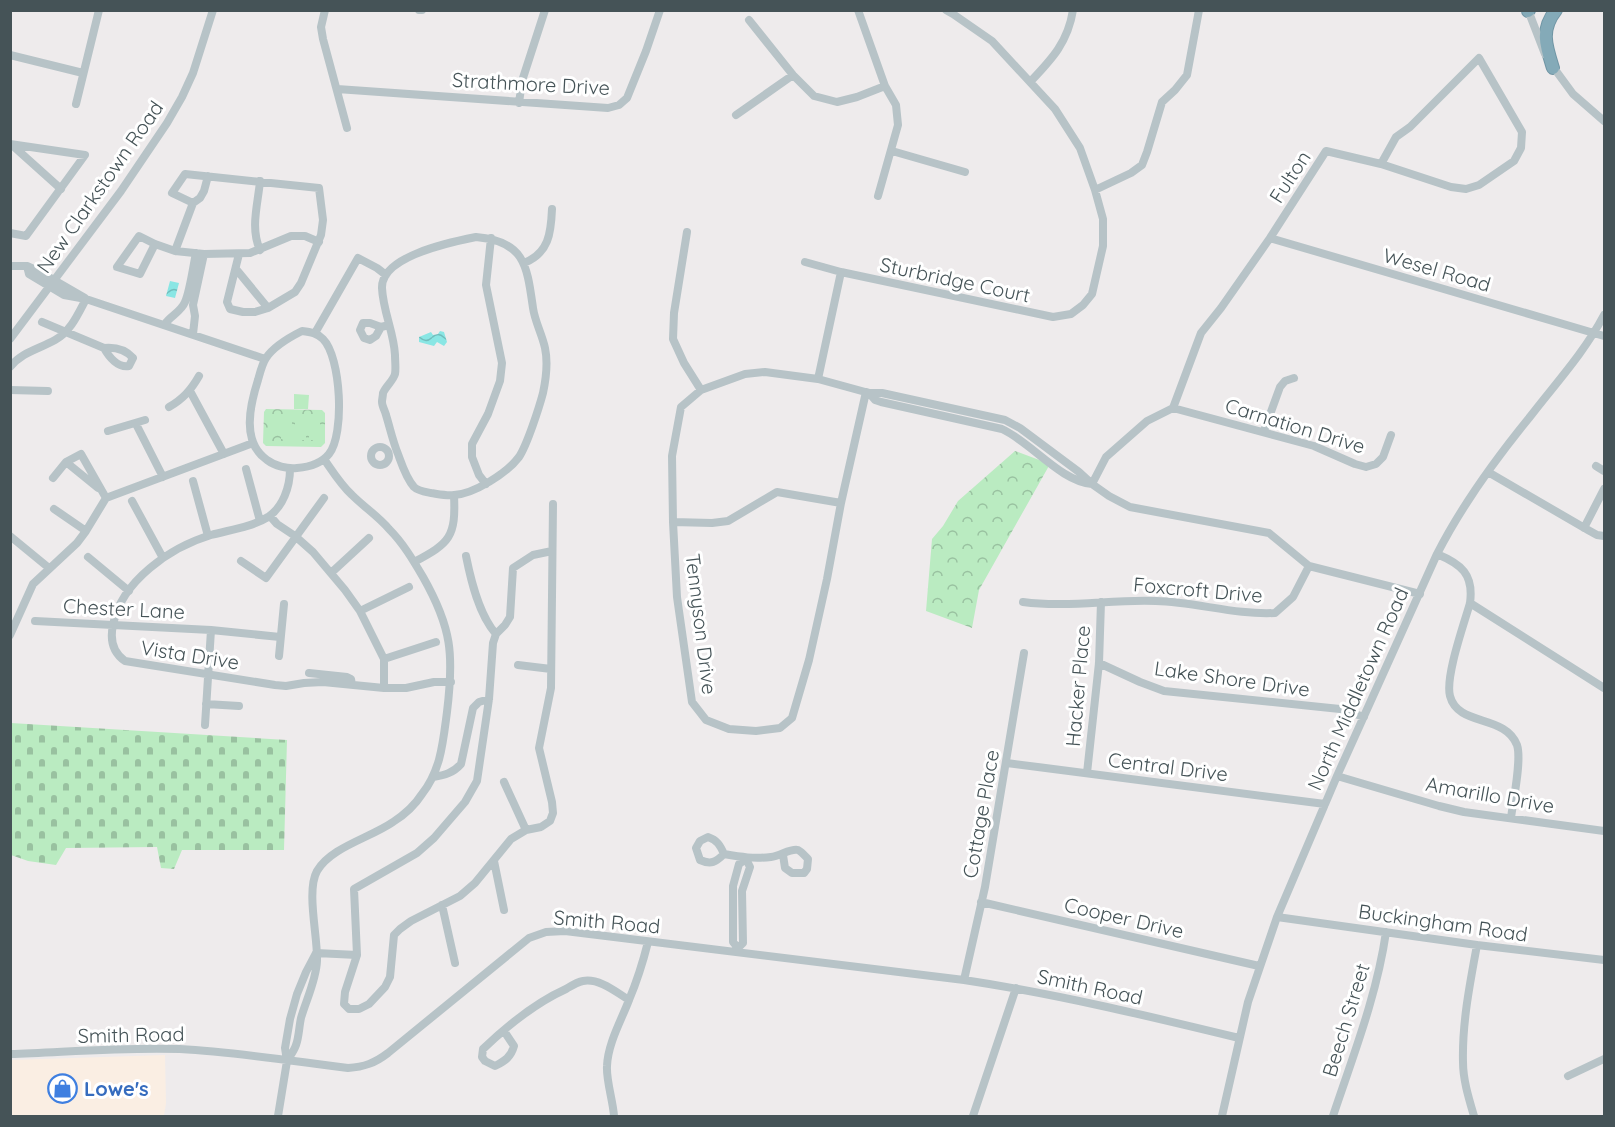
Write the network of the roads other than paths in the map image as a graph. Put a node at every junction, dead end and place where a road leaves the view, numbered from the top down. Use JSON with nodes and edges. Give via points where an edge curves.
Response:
{"nodes":[{"id":1,"x":99,"y":10,"type":"edge"},
{"id":2,"x":213,"y":10,"type":"edge"},
{"id":3,"x":325,"y":10,"type":"edge"},
{"id":4,"x":545,"y":10,"type":"edge"},
{"id":5,"x":660,"y":10,"type":"edge"},
{"id":6,"x":858,"y":10,"type":"edge"},
{"id":7,"x":1073,"y":10,"type":"edge"},
{"id":8,"x":1199,"y":10,"type":"edge"},
{"id":9,"x":1556,"y":10,"type":"edge"},
{"id":10,"x":1528,"y":11,"type":"edge"},
{"id":11,"x":951,"y":12,"type":"edge"},
{"id":12,"x":749,"y":20,"type":"dead end"},
{"id":13,"x":10,"y":55,"type":"edge"},
{"id":14,"x":1553,"y":68,"type":"junction"},
{"id":15,"x":83,"y":73,"type":"junction"},
{"id":16,"x":793,"y":75,"type":"junction"},
{"id":17,"x":1031,"y":81,"type":"junction"},
{"id":18,"x":885,"y":86,"type":"junction"},
{"id":19,"x":337,"y":89,"type":"junction"},
{"id":20,"x":519,"y":102,"type":"junction"},
{"id":21,"x":76,"y":104,"type":"dead end"},
{"id":22,"x":736,"y":116,"type":"dead end"},
{"id":23,"x":1605,"y":121,"type":"edge"},
{"id":24,"x":348,"y":128,"type":"dead end"},
{"id":25,"x":10,"y":144,"type":"edge"},
{"id":26,"x":892,"y":151,"type":"junction"},
{"id":27,"x":1382,"y":164,"type":"junction"},
{"id":28,"x":965,"y":172,"type":"dead end"},
{"id":29,"x":208,"y":176,"type":"junction"},
{"id":30,"x":260,"y":181,"type":"junction"},
{"id":31,"x":61,"y":189,"type":"junction"},
{"id":32,"x":1095,"y":190,"type":"junction"},
{"id":33,"x":878,"y":196,"type":"dead end"},
{"id":34,"x":193,"y":203,"type":"junction"},
{"id":35,"x":552,"y":209,"type":"dead end"},
{"id":36,"x":687,"y":232,"type":"dead end"},
{"id":37,"x":10,"y":233,"type":"edge"},
{"id":38,"x":491,"y":238,"type":"junction"},
{"id":39,"x":1270,"y":238,"type":"junction"},
{"id":40,"x":319,"y":242,"type":"junction"},
{"id":41,"x":155,"y":244,"type":"junction"},
{"id":42,"x":260,"y":250,"type":"junction"},
{"id":43,"x":175,"y":251,"type":"junction"},
{"id":44,"x":200,"y":254,"type":"junction"},
{"id":45,"x":239,"y":254,"type":"junction"},
{"id":46,"x":805,"y":262,"type":"dead end"},
{"id":47,"x":524,"y":263,"type":"junction"},
{"id":48,"x":10,"y":266,"type":"edge"},
{"id":49,"x":27,"y":266,"type":"junction"},
{"id":50,"x":236,"y":269,"type":"junction"},
{"id":51,"x":841,"y":272,"type":"junction"},
{"id":52,"x":386,"y":275,"type":"junction"},
{"id":53,"x":55,"y":280,"type":"junction"},
{"id":54,"x":50,"y":288,"type":"junction"},
{"id":55,"x":86,"y":299,"type":"junction"},
{"id":56,"x":268,"y":308,"type":"junction"},
{"id":57,"x":1605,"y":315,"type":"edge"},
{"id":58,"x":42,"y":322,"type":"dead end"},
{"id":59,"x":165,"y":324,"type":"junction"},
{"id":60,"x":65,"y":332,"type":"junction"},
{"id":61,"x":315,"y":333,"type":"junction"},
{"id":62,"x":192,"y":334,"type":"junction"},
{"id":63,"x":1594,"y":334,"type":"junction"},
{"id":64,"x":1605,"y":336,"type":"edge"},
{"id":65,"x":10,"y":339,"type":"edge"},
{"id":66,"x":104,"y":348,"type":"dead end"},
{"id":67,"x":265,"y":359,"type":"junction"},
{"id":68,"x":10,"y":367,"type":"edge"},
{"id":69,"x":199,"y":376,"type":"dead end"},
{"id":70,"x":1294,"y":378,"type":"dead end"},
{"id":71,"x":818,"y":379,"type":"junction"},
{"id":72,"x":10,"y":390,"type":"edge"},
{"id":73,"x":701,"y":390,"type":"junction"},
{"id":74,"x":48,"y":391,"type":"dead end"},
{"id":75,"x":190,"y":392,"type":"junction"},
{"id":76,"x":867,"y":393,"type":"junction"},
{"id":77,"x":169,"y":407,"type":"dead end"},
{"id":78,"x":1173,"y":408,"type":"junction"},
{"id":79,"x":145,"y":420,"type":"dead end"},
{"id":80,"x":136,"y":424,"type":"junction"},
{"id":81,"x":108,"y":431,"type":"dead end"},
{"id":82,"x":1264,"y":431,"type":"junction"},
{"id":83,"x":1390,"y":435,"type":"dead end"},
{"id":84,"x":253,"y":443,"type":"junction"},
{"id":85,"x":224,"y":454,"type":"junction"},
{"id":86,"x":324,"y":459,"type":"junction"},
{"id":87,"x":66,"y":462,"type":"junction"},
{"id":88,"x":1596,"y":466,"type":"dead end"},
{"id":89,"x":246,"y":469,"type":"dead end"},
{"id":90,"x":290,"y":469,"type":"junction"},
{"id":91,"x":1605,"y":471,"type":"edge"},
{"id":92,"x":1488,"y":472,"type":"junction"},
{"id":93,"x":163,"y":477,"type":"junction"},
{"id":94,"x":53,"y":478,"type":"dead end"},
{"id":95,"x":193,"y":481,"type":"dead end"},
{"id":96,"x":486,"y":484,"type":"junction"},
{"id":97,"x":1092,"y":484,"type":"junction"},
{"id":98,"x":1605,"y":489,"type":"edge"},
{"id":99,"x":103,"y":494,"type":"junction"},
{"id":100,"x":454,"y":495,"type":"junction"},
{"id":101,"x":324,"y":498,"type":"dead end"},
{"id":102,"x":132,"y":501,"type":"dead end"},
{"id":103,"x":841,"y":503,"type":"junction"},
{"id":104,"x":553,"y":504,"type":"dead end"},
{"id":105,"x":54,"y":509,"type":"dead end"},
{"id":106,"x":270,"y":516,"type":"junction"},
{"id":107,"x":260,"y":521,"type":"junction"},
{"id":108,"x":673,"y":522,"type":"junction"},
{"id":109,"x":1584,"y":528,"type":"junction"},
{"id":110,"x":87,"y":531,"type":"junction"},
{"id":111,"x":10,"y":536,"type":"edge"},
{"id":112,"x":208,"y":536,"type":"junction"},
{"id":113,"x":295,"y":536,"type":"junction"},
{"id":114,"x":1605,"y":536,"type":"edge"},
{"id":115,"x":369,"y":538,"type":"dead end"},
{"id":116,"x":552,"y":551,"type":"junction"},
{"id":117,"x":1437,"y":554,"type":"junction"},
{"id":118,"x":466,"y":556,"type":"dead end"},
{"id":119,"x":87,"y":557,"type":"dead end"},
{"id":120,"x":163,"y":558,"type":"junction"},
{"id":121,"x":242,"y":561,"type":"dead end"},
{"id":122,"x":414,"y":562,"type":"junction"},
{"id":123,"x":1309,"y":566,"type":"junction"},
{"id":124,"x":49,"y":568,"type":"junction"},
{"id":125,"x":331,"y":573,"type":"junction"},
{"id":126,"x":409,"y":587,"type":"dead end"},
{"id":127,"x":129,"y":591,"type":"junction"},
{"id":128,"x":1420,"y":594,"type":"junction"},
{"id":129,"x":1023,"y":602,"type":"dead end"},
{"id":130,"x":1101,"y":602,"type":"junction"},
{"id":131,"x":1470,"y":603,"type":"junction"},
{"id":132,"x":284,"y":604,"type":"dead end"},
{"id":133,"x":360,"y":611,"type":"junction"},
{"id":134,"x":35,"y":621,"type":"dead end"},
{"id":135,"x":113,"y":625,"type":"junction"},
{"id":136,"x":211,"y":630,"type":"junction"},
{"id":137,"x":496,"y":634,"type":"junction"},
{"id":138,"x":10,"y":636,"type":"edge"},
{"id":139,"x":280,"y":637,"type":"junction"},
{"id":140,"x":436,"y":642,"type":"dead end"},
{"id":141,"x":1024,"y":653,"type":"dead end"},
{"id":142,"x":279,"y":656,"type":"dead end"},
{"id":143,"x":384,"y":659,"type":"junction"},
{"id":144,"x":1099,"y":663,"type":"junction"},
{"id":145,"x":518,"y":665,"type":"dead end"},
{"id":146,"x":551,"y":669,"type":"junction"},
{"id":147,"x":309,"y":673,"type":"dead end"},
{"id":148,"x":207,"y":675,"type":"junction"},
{"id":149,"x":451,"y":682,"type":"junction"},
{"id":150,"x":352,"y":685,"type":"junction"},
{"id":151,"x":384,"y":688,"type":"junction"},
{"id":152,"x":1605,"y":688,"type":"edge"},
{"id":153,"x":489,"y":699,"type":"junction"},
{"id":154,"x":206,"y":704,"type":"junction"},
{"id":155,"x":239,"y":706,"type":"dead end"},
{"id":156,"x":1364,"y":717,"type":"junction"},
{"id":157,"x":205,"y":725,"type":"dead end"},
{"id":158,"x":1007,"y":763,"type":"junction"},
{"id":159,"x":1087,"y":773,"type":"junction"},
{"id":160,"x":1337,"y":776,"type":"junction"},
{"id":161,"x":433,"y":777,"type":"junction"},
{"id":162,"x":504,"y":782,"type":"dead end"},
{"id":163,"x":1325,"y":804,"type":"junction"},
{"id":164,"x":1511,"y":818,"type":"junction"},
{"id":165,"x":526,"y":830,"type":"junction"},
{"id":166,"x":1605,"y":831,"type":"edge"},
{"id":167,"x":724,"y":854,"type":"dead end"},
{"id":168,"x":783,"y":855,"type":"dead end"},
{"id":169,"x":746,"y":859,"type":"junction"},
{"id":170,"x":494,"y":861,"type":"junction"},
{"id":171,"x":981,"y":902,"type":"junction"},
{"id":172,"x":442,"y":905,"type":"junction"},
{"id":173,"x":504,"y":910,"type":"dead end"},
{"id":174,"x":1277,"y":917,"type":"junction"},
{"id":175,"x":1386,"y":932,"type":"junction"},
{"id":176,"x":648,"y":942,"type":"junction"},
{"id":177,"x":1477,"y":945,"type":"junction"},
{"id":178,"x":738,"y":950,"type":"junction"},
{"id":179,"x":316,"y":953,"type":"junction"},
{"id":180,"x":357,"y":954,"type":"junction"},
{"id":181,"x":1605,"y":960,"type":"edge"},
{"id":182,"x":455,"y":963,"type":"dead end"},
{"id":183,"x":1259,"y":966,"type":"junction"},
{"id":184,"x":964,"y":980,"type":"junction"},
{"id":185,"x":1016,"y":988,"type":"junction"},
{"id":186,"x":629,"y":1000,"type":"junction"},
{"id":187,"x":504,"y":1031,"type":"junction"},
{"id":188,"x":1239,"y":1038,"type":"junction"},
{"id":189,"x":10,"y":1054,"type":"edge"},
{"id":190,"x":1605,"y":1059,"type":"edge"},
{"id":191,"x":287,"y":1061,"type":"junction"},
{"id":192,"x":1568,"y":1076,"type":"dead end"},
{"id":193,"x":278,"y":1116,"type":"edge"},
{"id":194,"x":614,"y":1116,"type":"edge"},
{"id":195,"x":973,"y":1116,"type":"edge"},
{"id":196,"x":1222,"y":1116,"type":"edge"},
{"id":197,"x":1334,"y":1116,"type":"edge"},
{"id":198,"x":1474,"y":1116,"type":"edge"}],
"edges":[{"from":1,"to":15,"type":"street"},
{"from":2,"to":53,"type":"street","name":"New Clarkstown Road","via":[[182,97],[147,154]]},
{"from":3,"to":19,"type":"street","via":[[321,27]]},
{"from":4,"to":20,"type":"street"},
{"from":5,"to":20,"type":"street","name":"Strathmore Drive","via":[[627,98],[618,105],[608,108]]},
{"from":6,"to":18,"type":"street"},
{"from":7,"to":17,"type":"street","via":[[1071,23],[1054,57]]},
{"from":8,"to":32,"type":"street","via":[[1187,75],[1162,102],[1142,165]]},
{"from":9,"to":14,"type":"highway","via":[[1545,33]]},
{"from":10,"to":14,"type":"street"},
{"from":11,"to":17,"type":"street","via":[[993,41]]},
{"from":12,"to":16,"type":"street"},
{"from":13,"to":15,"type":"street"},
{"from":14,"to":23,"type":"street","via":[[1573,94]]},
{"from":15,"to":21,"type":"street"},
{"from":16,"to":18,"type":"street","via":[[814,96],[837,102]]},
{"from":16,"to":22,"type":"street"},
{"from":17,"to":32,"type":"street","via":[[1080,148]]},
{"from":18,"to":26,"type":"street","via":[[896,105],[898,124]]},
{"from":19,"to":20,"type":"street","name":"Strathmore Drive"},
{"from":19,"to":24,"type":"street"},
{"from":25,"to":31,"type":"street"},
{"from":25,"to":31,"type":"street","via":[[85,155]]},
{"from":26,"to":28,"type":"street"},
{"from":26,"to":33,"type":"street"},
{"from":27,"to":27,"type":"street","via":[[1466,189],[1514,161],[1521,148],[1522,132],[1479,58],[1396,137]]},
{"from":27,"to":39,"type":"street","name":"Fulton","via":[[1326,151]]},
{"from":29,"to":30,"type":"street"},
{"from":29,"to":34,"type":"street","via":[[204,191]]},
{"from":29,"to":34,"type":"street","via":[[185,174],[172,193]]},
{"from":30,"to":40,"type":"street","via":[[319,188],[324,220]]},
{"from":30,"to":42,"type":"street","via":[[254,231]]},
{"from":31,"to":37,"type":"street","via":[[26,236]]},
{"from":32,"to":51,"type":"street","name":"Sturbridge Court","via":[[1103,219],[1103,246],[1092,294],[1071,314],[1053,317]]},
{"from":34,"to":43,"type":"street"},
{"from":35,"to":47,"type":"street","via":[[544,249]]},
{"from":36,"to":73,"type":"street","via":[[674,314],[674,339]]},
{"from":38,"to":47,"type":"street","via":[[514,249]]},
{"from":38,"to":52,"type":"street","via":[[476,237],[428,248]]},
{"from":38,"to":96,"type":"street","via":[[486,285],[502,363],[488,414],[472,444],[472,457]]},
{"from":39,"to":63,"type":"street","name":"Wesel Road"},
{"from":39,"to":78,"type":"street","via":[[1200,333]]},
{"from":40,"to":42,"type":"street","via":[[291,236]]},
{"from":40,"to":56,"type":"street","via":[[295,292]]},
{"from":41,"to":41,"type":"street","via":[[139,236],[117,267],[140,274]]},
{"from":41,"to":43,"type":"street"},
{"from":42,"to":45,"type":"street"},
{"from":43,"to":44,"type":"street"},
{"from":44,"to":45,"type":"street"},
{"from":44,"to":59,"type":"street","via":[[185,302]]},
{"from":44,"to":62,"type":"street"},
{"from":45,"to":50,"type":"street"},
{"from":46,"to":51,"type":"street","name":"Sturbridge Court"},
{"from":47,"to":96,"type":"street","via":[[535,321],[545,348],[543,393],[518,458]]},
{"from":48,"to":49,"type":"street"},
{"from":49,"to":53,"type":"street"},
{"from":49,"to":54,"type":"street","via":[[29,274]]},
{"from":50,"to":56,"type":"street"},
{"from":50,"to":56,"type":"street","via":[[227,302],[230,309],[255,312]]},
{"from":51,"to":71,"type":"street"},
{"from":52,"to":61,"type":"street","via":[[358,258]]},
{"from":52,"to":100,"type":"street","via":[[382,286],[385,326],[395,353],[394,374],[382,402],[393,450],[418,490]]},
{"from":53,"to":54,"type":"street","name":"New Clarkstown Road"},
{"from":53,"to":55,"type":"street"},
{"from":54,"to":55,"type":"street"},
{"from":54,"to":65,"type":"street","name":"New Clarkstown Road"},
{"from":55,"to":59,"type":"street"},
{"from":55,"to":60,"type":"street"},
{"from":57,"to":63,"type":"street","name":"North Middletown Road"},
{"from":58,"to":60,"type":"street"},
{"from":59,"to":62,"type":"street"},
{"from":60,"to":66,"type":"street"},
{"from":60,"to":68,"type":"street"},
{"from":61,"to":67,"type":"street","via":[[303,331],[290,337]]},
{"from":61,"to":86,"type":"street","via":[[325,341],[331,354],[339,396],[335,442]]},
{"from":62,"to":67,"type":"street"},
{"from":63,"to":64,"type":"street","name":"Wesel Road"},
{"from":63,"to":92,"type":"street","name":"North Middletown Road"},
{"from":67,"to":84,"type":"street","via":[[250,414]]},
{"from":69,"to":75,"type":"street"},
{"from":70,"to":82,"type":"street","via":[[1280,387]]},
{"from":71,"to":73,"type":"street","name":"Tennyson Drive","via":[[765,372],[745,374]]},
{"from":71,"to":76,"type":"street","name":"Tennyson Drive"},
{"from":72,"to":74,"type":"street"},
{"from":73,"to":108,"type":"street","name":"Tennyson Drive","via":[[681,407],[672,456]]},
{"from":75,"to":77,"type":"street"},
{"from":75,"to":85,"type":"street"},
{"from":76,"to":97,"type":"street","name":"Tennyson Drive","via":[[881,402],[1002,429],[1074,479]]},
{"from":76,"to":103,"type":"street","name":"Tennyson Drive"},
{"from":78,"to":82,"type":"street","name":"Carnation Drive"},
{"from":78,"to":97,"type":"street","via":[[1147,422],[1106,457]]},
{"from":79,"to":80,"type":"street"},
{"from":80,"to":81,"type":"street"},
{"from":80,"to":93,"type":"street"},
{"from":82,"to":83,"type":"street","name":"Carnation Drive","via":[[1366,467],[1383,458]]},
{"from":84,"to":85,"type":"street"},
{"from":84,"to":90,"type":"street","via":[[260,456]]},
{"from":85,"to":93,"type":"street"},
{"from":86,"to":90,"type":"street","via":[[310,467]]},
{"from":86,"to":122,"type":"street","via":[[351,495],[388,527]]},
{"from":87,"to":94,"type":"street"},
{"from":87,"to":99,"type":"street"},
{"from":87,"to":99,"type":"street","via":[[81,454]]},
{"from":88,"to":91,"type":"street"},
{"from":89,"to":107,"type":"street"},
{"from":90,"to":106,"type":"street","via":[[287,490]]},
{"from":92,"to":109,"type":"street"},
{"from":92,"to":117,"type":"street","name":"North Middletown Road","via":[[1451,525]]},
{"from":93,"to":99,"type":"street"},
{"from":95,"to":112,"type":"street"},
{"from":96,"to":100,"type":"street"},
{"from":97,"to":123,"type":"street","name":"Tennyson Drive","via":[[1130,507],[1269,533]]},
{"from":98,"to":109,"type":"street"},
{"from":99,"to":110,"type":"street"},
{"from":100,"to":122,"type":"street","via":[[453,529],[447,541]]},
{"from":101,"to":113,"type":"street"},
{"from":102,"to":120,"type":"street"},
{"from":103,"to":108,"type":"street","via":[[777,492],[728,521]]},
{"from":103,"to":108,"type":"street","name":"Tennyson Drive","via":[[809,660],[792,718],[780,728],[756,731],[729,729],[706,720],[692,702],[677,597]]},
{"from":104,"to":116,"type":"street"},
{"from":105,"to":110,"type":"street"},
{"from":106,"to":107,"type":"street"},
{"from":106,"to":113,"type":"street"},
{"from":107,"to":112,"type":"street"},
{"from":109,"to":114,"type":"street"},
{"from":110,"to":124,"type":"street"},
{"from":111,"to":124,"type":"street"},
{"from":112,"to":120,"type":"street"},
{"from":113,"to":121,"type":"street","via":[[266,578]]},
{"from":113,"to":125,"type":"street"},
{"from":115,"to":125,"type":"street"},
{"from":116,"to":137,"type":"street","via":[[533,555],[513,568],[510,617]]},
{"from":116,"to":146,"type":"street"},
{"from":117,"to":128,"type":"street","name":"North Middletown Road"},
{"from":117,"to":131,"type":"street","via":[[1464,570],[1472,591]]},
{"from":118,"to":137,"type":"street","via":[[484,616]]},
{"from":119,"to":127,"type":"street"},
{"from":120,"to":127,"type":"street"},
{"from":122,"to":149,"type":"street","via":[[443,617],[449,638]]},
{"from":123,"to":128,"type":"street","name":"Tennyson Drive"},
{"from":123,"to":130,"type":"street","name":"Foxcroft Drive","via":[[1293,597],[1275,614],[1160,601]]},
{"from":124,"to":138,"type":"street","via":[[33,584]]},
{"from":125,"to":133,"type":"street"},
{"from":126,"to":133,"type":"street"},
{"from":127,"to":135,"type":"street"},
{"from":128,"to":156,"type":"street","name":"North Middletown Road"},
{"from":129,"to":130,"type":"street","name":"Foxcroft Drive"},
{"from":130,"to":144,"type":"street","name":"Hacker Place"},
{"from":131,"to":152,"type":"street"},
{"from":131,"to":164,"type":"street","via":[[1448,681],[1449,695],[1461,713],[1500,726],[1517,746]]},
{"from":132,"to":139,"type":"street"},
{"from":133,"to":143,"type":"street"},
{"from":134,"to":135,"type":"street","name":"Chester Lane"},
{"from":135,"to":136,"type":"street","name":"Chester Lane"},
{"from":135,"to":148,"type":"street","name":"Vista Drive","via":[[112,647],[124,661]]},
{"from":136,"to":139,"type":"street","name":"Chester Lane"},
{"from":136,"to":148,"type":"street","name":"Chester Lane"},
{"from":137,"to":153,"type":"street"},
{"from":139,"to":142,"type":"street"},
{"from":140,"to":143,"type":"street"},
{"from":141,"to":158,"type":"street","name":"Cottage Place"},
{"from":143,"to":151,"type":"street"},
{"from":144,"to":156,"type":"street","name":"Lake Shore Drive","via":[[1164,691],[1340,709]]},
{"from":144,"to":159,"type":"street","name":"Hacker Place"},
{"from":145,"to":146,"type":"street"},
{"from":146,"to":165,"type":"street","via":[[539,748],[553,813],[541,827]]},
{"from":147,"to":150,"type":"street","via":[[347,677]]},
{"from":148,"to":150,"type":"street","name":"Vista Drive","via":[[286,686],[323,682]]},
{"from":148,"to":154,"type":"street","name":"Chester Lane"},
{"from":149,"to":151,"type":"street","name":"Vista Drive"},
{"from":149,"to":161,"type":"street","via":[[440,760]]},
{"from":150,"to":151,"type":"street","name":"Vista Drive"},
{"from":153,"to":161,"type":"street","via":[[473,708],[461,764],[455,771]]},
{"from":153,"to":180,"type":"street","via":[[477,780],[465,802],[417,853],[354,890]]},
{"from":154,"to":155,"type":"street"},
{"from":154,"to":157,"type":"street","name":"Chester Lane"},
{"from":156,"to":160,"type":"street","name":"North Middletown Road"},
{"from":158,"to":159,"type":"street","name":"Central Drive"},
{"from":158,"to":171,"type":"street","name":"Cottage Place"},
{"from":159,"to":163,"type":"street","name":"Central Drive"},
{"from":160,"to":163,"type":"street","name":"North Middletown Road"},
{"from":160,"to":164,"type":"street","name":"Amarillo Drive","via":[[1439,806]]},
{"from":161,"to":179,"type":"street","via":[[408,810],[333,855],[316,873],[312,888]]},
{"from":162,"to":165,"type":"street"},
{"from":163,"to":174,"type":"street","name":"North Middletown Road"},
{"from":164,"to":166,"type":"street","name":"Amarillo Drive"},
{"from":165,"to":170,"type":"street","via":[[511,839]]},
{"from":167,"to":169,"type":"street"},
{"from":168,"to":169,"type":"street"},
{"from":169,"to":178,"type":"street","via":[[750,867],[742,891],[738,921],[742,943]]},
{"from":170,"to":172,"type":"street","via":[[460,896]]},
{"from":170,"to":173,"type":"street"},
{"from":171,"to":183,"type":"street","name":"Cooper Drive"},
{"from":171,"to":184,"type":"street","name":"Cottage Place"},
{"from":172,"to":180,"type":"street","via":[[394,935],[390,977],[385,987],[369,1004],[349,1009],[344,1004],[345,992]]},
{"from":172,"to":182,"type":"street"},
{"from":174,"to":175,"type":"street","name":"Buckingham Road"},
{"from":174,"to":183,"type":"street","name":"North Middletown Road"},
{"from":175,"to":177,"type":"street","name":"Buckingham Road"},
{"from":175,"to":197,"type":"street","name":"Beech Street","via":[[1374,993]]},
{"from":176,"to":178,"type":"street","name":"Smith Road"},
{"from":176,"to":186,"type":"street"},
{"from":176,"to":191,"type":"street","name":"Smith Road","via":[[546,932],[529,938],[376,1062],[348,1068]]},
{"from":177,"to":181,"type":"street","name":"Buckingham Road"},
{"from":177,"to":198,"type":"street","via":[[1463,1063]]},
{"from":178,"to":184,"type":"street","name":"Smith Road"},
{"from":179,"to":180,"type":"street"},
{"from":179,"to":191,"type":"street","via":[[315,975],[296,1047]]},
{"from":183,"to":188,"type":"street","name":"North Middletown Road"},
{"from":184,"to":185,"type":"street","name":"Smith Road"},
{"from":185,"to":188,"type":"street","name":"Smith Road"},
{"from":185,"to":195,"type":"street"},
{"from":186,"to":187,"type":"street","via":[[608,986],[582,981],[537,1003]]},
{"from":186,"to":194,"type":"street","via":[[606,1068]]},
{"from":187,"to":187,"type":"street","via":[[483,1049],[482,1057],[495,1066],[513,1052],[514,1046]]},
{"from":188,"to":196,"type":"street","name":"North Middletown Road"},
{"from":189,"to":191,"type":"street","name":"Smith Road","via":[[179,1049]]},
{"from":190,"to":192,"type":"street"},
{"from":191,"to":193,"type":"street"}]}
